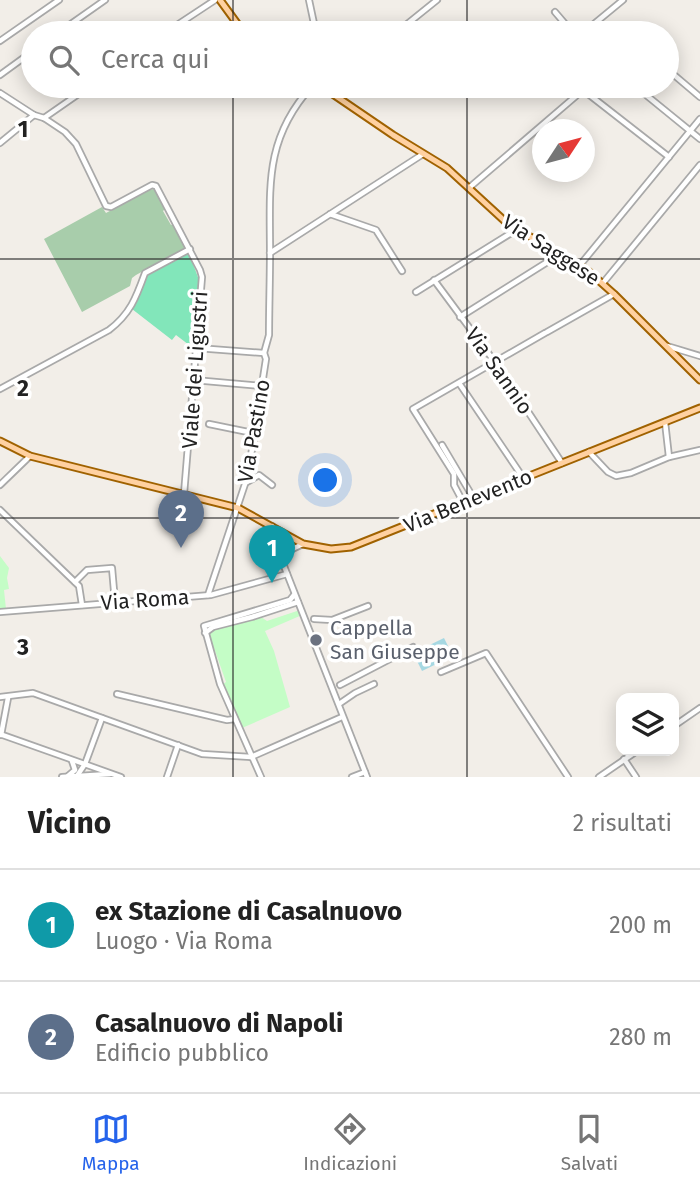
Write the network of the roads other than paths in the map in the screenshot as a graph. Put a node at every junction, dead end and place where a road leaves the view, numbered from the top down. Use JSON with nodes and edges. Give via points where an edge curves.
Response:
{"nodes":[{"id":1,"x":59,"y":0,"type":"edge"},
{"id":2,"x":105,"y":0,"type":"edge"},
{"id":3,"x":215,"y":0,"type":"edge"},
{"id":4,"x":220,"y":0,"type":"edge"},
{"id":5,"x":309,"y":0,"type":"edge"},
{"id":6,"x":437,"y":0,"type":"edge"},
{"id":7,"x":624,"y":0,"type":"edge"},
{"id":8,"x":555,"y":12,"type":"dead end"},
{"id":9,"x":29,"y":21,"type":"edge"},
{"id":10,"x":75,"y":21,"type":"edge"},
{"id":11,"x":183,"y":21,"type":"edge"},
{"id":12,"x":235,"y":21,"type":"edge"},
{"id":13,"x":313,"y":21,"type":"edge"},
{"id":14,"x":411,"y":21,"type":"edge"},
{"id":15,"x":563,"y":21,"type":"edge"},
{"id":16,"x":598,"y":21,"type":"edge"},
{"id":17,"x":21,"y":26,"type":"edge"},
{"id":18,"x":0,"y":41,"type":"edge"},
{"id":19,"x":21,"y":60,"type":"edge"},
{"id":20,"x":0,"y":75,"type":"edge"},
{"id":21,"x":679,"y":79,"type":"edge"},
{"id":22,"x":1,"y":95,"type":"edge"},
{"id":23,"x":700,"y":97,"type":"edge"},
{"id":24,"x":73,"y":98,"type":"edge"},
{"id":25,"x":302,"y":98,"type":"edge"},
{"id":26,"x":344,"y":98,"type":"edge"},
{"id":27,"x":574,"y":98,"type":"edge"},
{"id":28,"x":595,"y":98,"type":"edge"},
{"id":29,"x":650,"y":98,"type":"edge"},
{"id":30,"x":34,"y":115,"type":"junction"},
{"id":31,"x":44,"y":118,"type":"junction"},
{"id":32,"x":700,"y":119,"type":"edge"},
{"id":33,"x":690,"y":131,"type":"junction"},
{"id":34,"x":700,"y":139,"type":"edge"},
{"id":35,"x":0,"y":143,"type":"edge"},
{"id":36,"x":423,"y":154,"type":"junction"},
{"id":37,"x":668,"y":157,"type":"junction"},
{"id":38,"x":700,"y":165,"type":"edge"},
{"id":39,"x":470,"y":187,"type":"junction"},
{"id":40,"x":329,"y":214,"type":"junction"},
{"id":41,"x":516,"y":230,"type":"junction"},
{"id":42,"x":190,"y":249,"type":"junction"},
{"id":43,"x":270,"y":253,"type":"junction"},
{"id":44,"x":561,"y":254,"type":"junction"},
{"id":45,"x":580,"y":265,"type":"junction"},
{"id":46,"x":402,"y":271,"type":"dead end"},
{"id":47,"x":434,"y":280,"type":"junction"},
{"id":48,"x":603,"y":283,"type":"junction"},
{"id":49,"x":416,"y":292,"type":"dead end"},
{"id":50,"x":614,"y":294,"type":"junction"},
{"id":51,"x":460,"y":317,"type":"junction"},
{"id":52,"x":666,"y":346,"type":"junction"},
{"id":53,"x":197,"y":348,"type":"junction"},
{"id":54,"x":264,"y":353,"type":"junction"},
{"id":55,"x":700,"y":356,"type":"edge"},
{"id":56,"x":494,"y":362,"type":"junction"},
{"id":57,"x":699,"y":377,"type":"edge"},
{"id":58,"x":194,"y":380,"type":"junction"},
{"id":59,"x":459,"y":383,"type":"junction"},
{"id":60,"x":262,"y":386,"type":"junction"},
{"id":61,"x":0,"y":389,"type":"edge"},
{"id":62,"x":700,"y":408,"type":"edge"},
{"id":63,"x":665,"y":422,"type":"junction"},
{"id":64,"x":209,"y":424,"type":"dead end"},
{"id":65,"x":253,"y":433,"type":"junction"},
{"id":66,"x":0,"y":441,"type":"edge"},
{"id":67,"x":442,"y":445,"type":"dead end"},
{"id":68,"x":700,"y":450,"type":"edge"},
{"id":69,"x":589,"y":452,"type":"junction"},
{"id":70,"x":30,"y":456,"type":"junction"},
{"id":71,"x":669,"y":457,"type":"junction"},
{"id":72,"x":562,"y":463,"type":"junction"},
{"id":73,"x":524,"y":479,"type":"junction"},
{"id":74,"x":246,"y":483,"type":"junction"},
{"id":75,"x":0,"y":485,"type":"edge"},
{"id":76,"x":272,"y":485,"type":"dead end"},
{"id":77,"x":184,"y":494,"type":"junction"},
{"id":78,"x":474,"y":499,"type":"junction"},
{"id":79,"x":464,"y":503,"type":"junction"},
{"id":80,"x":238,"y":508,"type":"junction"},
{"id":81,"x":0,"y":510,"type":"edge"},
{"id":82,"x":272,"y":526,"type":"junction"},
{"id":83,"x":303,"y":544,"type":"junction"},
{"id":84,"x":279,"y":555,"type":"junction"},
{"id":85,"x":287,"y":575,"type":"junction"},
{"id":86,"x":75,"y":582,"type":"junction"},
{"id":87,"x":295,"y":594,"type":"junction"},
{"id":88,"x":208,"y":595,"type":"junction"},
{"id":89,"x":115,"y":602,"type":"junction"},
{"id":90,"x":298,"y":602,"type":"junction"},
{"id":91,"x":82,"y":605,"type":"junction"},
{"id":92,"x":368,"y":607,"type":"dead end"},
{"id":93,"x":0,"y":612,"type":"edge"},
{"id":94,"x":309,"y":620,"type":"junction"},
{"id":95,"x":205,"y":633,"type":"junction"},
{"id":96,"x":413,"y":647,"type":"dead end"},
{"id":97,"x":441,"y":672,"type":"dead end"},
{"id":98,"x":374,"y":684,"type":"dead end"},
{"id":99,"x":335,"y":686,"type":"junction"},
{"id":100,"x":117,"y":694,"type":"dead end"},
{"id":101,"x":0,"y":697,"type":"edge"},
{"id":102,"x":8,"y":698,"type":"junction"},
{"id":103,"x":339,"y":704,"type":"junction"},
{"id":104,"x":700,"y":708,"type":"edge"},
{"id":105,"x":342,"y":717,"type":"junction"},
{"id":106,"x":102,"y":718,"type":"junction"},
{"id":107,"x":235,"y":719,"type":"junction"},
{"id":108,"x":679,"y":723,"type":"edge"},
{"id":109,"x":1,"y":734,"type":"edge"},
{"id":110,"x":178,"y":745,"type":"junction"},
{"id":111,"x":629,"y":756,"type":"edge"},
{"id":112,"x":251,"y":757,"type":"junction"},
{"id":113,"x":71,"y":759,"type":"junction"},
{"id":114,"x":624,"y":759,"type":"junction"},
{"id":115,"x":85,"y":764,"type":"junction"},
{"id":116,"x":94,"y":767,"type":"junction"},
{"id":117,"x":112,"y":774,"type":"junction"},
{"id":118,"x":92,"y":775,"type":"junction"},
{"id":119,"x":366,"y":775,"type":"edge"},
{"id":120,"x":62,"y":777,"type":"edge"},
{"id":121,"x":68,"y":777,"type":"edge"},
{"id":122,"x":77,"y":777,"type":"edge"},
{"id":123,"x":121,"y":777,"type":"edge"},
{"id":124,"x":167,"y":777,"type":"edge"},
{"id":125,"x":261,"y":777,"type":"edge"},
{"id":126,"x":352,"y":777,"type":"edge"},
{"id":127,"x":568,"y":777,"type":"edge"},
{"id":128,"x":599,"y":777,"type":"edge"},
{"id":129,"x":636,"y":777,"type":"edge"}],
"edges":[{"from":1,"to":9,"type":"street"},
{"from":2,"to":10,"type":"street"},
{"from":3,"to":11,"type":"street"},
{"from":4,"to":12,"type":"main road"},
{"from":5,"to":13,"type":"street"},
{"from":6,"to":14,"type":"street"},
{"from":7,"to":16,"type":"street"},
{"from":8,"to":15,"type":"street"},
{"from":17,"to":18,"type":"street"},
{"from":19,"to":20,"type":"street"},
{"from":21,"to":23,"type":"street"},
{"from":22,"to":30,"type":"street"},
{"from":24,"to":31,"type":"street"},
{"from":25,"to":43,"type":"street","name":"Via Pastino","via":[[284,124],[274,156]]},
{"from":26,"to":36,"type":"main road","name":"Via Saggese"},
{"from":27,"to":39,"type":"street"},
{"from":28,"to":37,"type":"street"},
{"from":29,"to":33,"type":"street"},
{"from":30,"to":31,"type":"street"},
{"from":30,"to":35,"type":"street"},
{"from":31,"to":42,"type":"street","name":"Viale dei Ligustri","via":[[76,144],[106,206],[154,185]]},
{"from":32,"to":33,"type":"street"},
{"from":33,"to":34,"type":"street"},
{"from":33,"to":37,"type":"street"},
{"from":36,"to":39,"type":"main road","name":"Via Saggese"},
{"from":36,"to":40,"type":"street"},
{"from":37,"to":45,"type":"street"},
{"from":38,"to":48,"type":"street"},
{"from":39,"to":41,"type":"main road","name":"Via Saggese"},
{"from":40,"to":43,"type":"street"},
{"from":40,"to":46,"type":"street","via":[[376,230]]},
{"from":41,"to":44,"type":"main road","name":"Via Saggese"},
{"from":41,"to":47,"type":"street"},
{"from":42,"to":53,"type":"street","name":"Viale dei Ligustri","via":[[202,277]]},
{"from":42,"to":61,"type":"street","via":[[145,273],[135,302],[120,322]]},
{"from":43,"to":54,"type":"street","name":"Via Pastino","via":[[269,335]]},
{"from":44,"to":45,"type":"main road","name":"Via Saggese"},
{"from":44,"to":51,"type":"street"},
{"from":45,"to":48,"type":"main road","name":"Via Saggese"},
{"from":47,"to":49,"type":"street"},
{"from":47,"to":51,"type":"street","name":"Via Sannio"},
{"from":48,"to":50,"type":"main road","name":"Via Saggese"},
{"from":50,"to":52,"type":"main road","name":"Via Saggese"},
{"from":50,"to":56,"type":"street"},
{"from":51,"to":56,"type":"street","name":"Via Sannio"},
{"from":52,"to":55,"type":"street"},
{"from":52,"to":57,"type":"main road","name":"Via Saggese"},
{"from":53,"to":54,"type":"street"},
{"from":53,"to":58,"type":"street","name":"Viale dei Ligustri"},
{"from":54,"to":60,"type":"street","name":"Via Pastino"},
{"from":56,"to":59,"type":"street"},
{"from":56,"to":72,"type":"street","name":"Via Sannio"},
{"from":58,"to":60,"type":"street"},
{"from":58,"to":77,"type":"street","name":"Viale dei Ligustri"},
{"from":59,"to":73,"type":"street"},
{"from":59,"to":79,"type":"street","via":[[413,409],[454,474],[454,485]]},
{"from":60,"to":65,"type":"street","name":"Via Pastino"},
{"from":62,"to":63,"type":"main road","name":"Via Benevento"},
{"from":63,"to":69,"type":"main road","name":"Via Benevento"},
{"from":63,"to":71,"type":"street"},
{"from":64,"to":65,"type":"street"},
{"from":65,"to":74,"type":"street","name":"Via Pastino"},
{"from":66,"to":70,"type":"main road","name":"Via Benevento"},
{"from":67,"to":78,"type":"street"},
{"from":68,"to":71,"type":"street"},
{"from":69,"to":71,"type":"street","via":[[616,476]]},
{"from":69,"to":72,"type":"main road","name":"Via Benevento"},
{"from":70,"to":75,"type":"street"},
{"from":70,"to":77,"type":"main road","name":"Via Benevento"},
{"from":72,"to":73,"type":"main road","name":"Via Benevento"},
{"from":73,"to":78,"type":"main road","name":"Via Benevento"},
{"from":74,"to":76,"type":"street","via":[[259,475]]},
{"from":74,"to":80,"type":"street","name":"Via Pastino"},
{"from":77,"to":80,"type":"main road","name":"Via Benevento"},
{"from":78,"to":79,"type":"main road","name":"Via Benevento"},
{"from":79,"to":83,"type":"main road","name":"Via Benevento","via":[[351,547]]},
{"from":80,"to":82,"type":"main road","name":"Via Benevento"},
{"from":80,"to":88,"type":"street","name":"Via Pastino"},
{"from":81,"to":86,"type":"street"},
{"from":82,"to":83,"type":"main road","name":"Via Benevento"},
{"from":82,"to":84,"type":"street"},
{"from":83,"to":84,"type":"street"},
{"from":84,"to":85,"type":"street"},
{"from":85,"to":87,"type":"street"},
{"from":85,"to":88,"type":"street","name":"Via Roma"},
{"from":86,"to":89,"type":"street","via":[[87,570],[112,568]]},
{"from":86,"to":91,"type":"street"},
{"from":87,"to":90,"type":"street"},
{"from":87,"to":95,"type":"street","via":[[290,600],[208,623]]},
{"from":88,"to":89,"type":"street","name":"Via Roma"},
{"from":89,"to":91,"type":"street","name":"Via Roma"},
{"from":90,"to":94,"type":"street"},
{"from":90,"to":95,"type":"street"},
{"from":91,"to":93,"type":"street","name":"Via Roma"},
{"from":92,"to":94,"type":"street","via":[[332,620]]},
{"from":94,"to":99,"type":"street"},
{"from":95,"to":107,"type":"street"},
{"from":96,"to":99,"type":"street"},
{"from":97,"to":127,"type":"street","via":[[486,653]]},
{"from":98,"to":103,"type":"street"},
{"from":99,"to":103,"type":"street"},
{"from":100,"to":107,"type":"street"},
{"from":101,"to":102,"type":"street"},
{"from":102,"to":106,"type":"street","via":[[33,693]]},
{"from":102,"to":109,"type":"street"},
{"from":103,"to":105,"type":"street"},
{"from":104,"to":108,"type":"street"},
{"from":105,"to":112,"type":"street"},
{"from":105,"to":119,"type":"street"},
{"from":106,"to":110,"type":"street"},
{"from":106,"to":115,"type":"street"},
{"from":107,"to":112,"type":"street"},
{"from":109,"to":113,"type":"street"},
{"from":110,"to":112,"type":"street","via":[[202,754]]},
{"from":110,"to":124,"type":"street"},
{"from":111,"to":114,"type":"street"},
{"from":112,"to":125,"type":"street"},
{"from":113,"to":115,"type":"street"},
{"from":113,"to":121,"type":"street","via":[[75,770]]},
{"from":114,"to":128,"type":"street"},
{"from":114,"to":129,"type":"street"},
{"from":115,"to":116,"type":"street"},
{"from":115,"to":122,"type":"street"},
{"from":116,"to":117,"type":"street"},
{"from":116,"to":118,"type":"street"},
{"from":117,"to":118,"type":"street"},
{"from":117,"to":123,"type":"street"},
{"from":118,"to":122,"type":"street"},
{"from":119,"to":126,"type":"street"},
{"from":120,"to":121,"type":"street"},
{"from":121,"to":122,"type":"street"}]}
